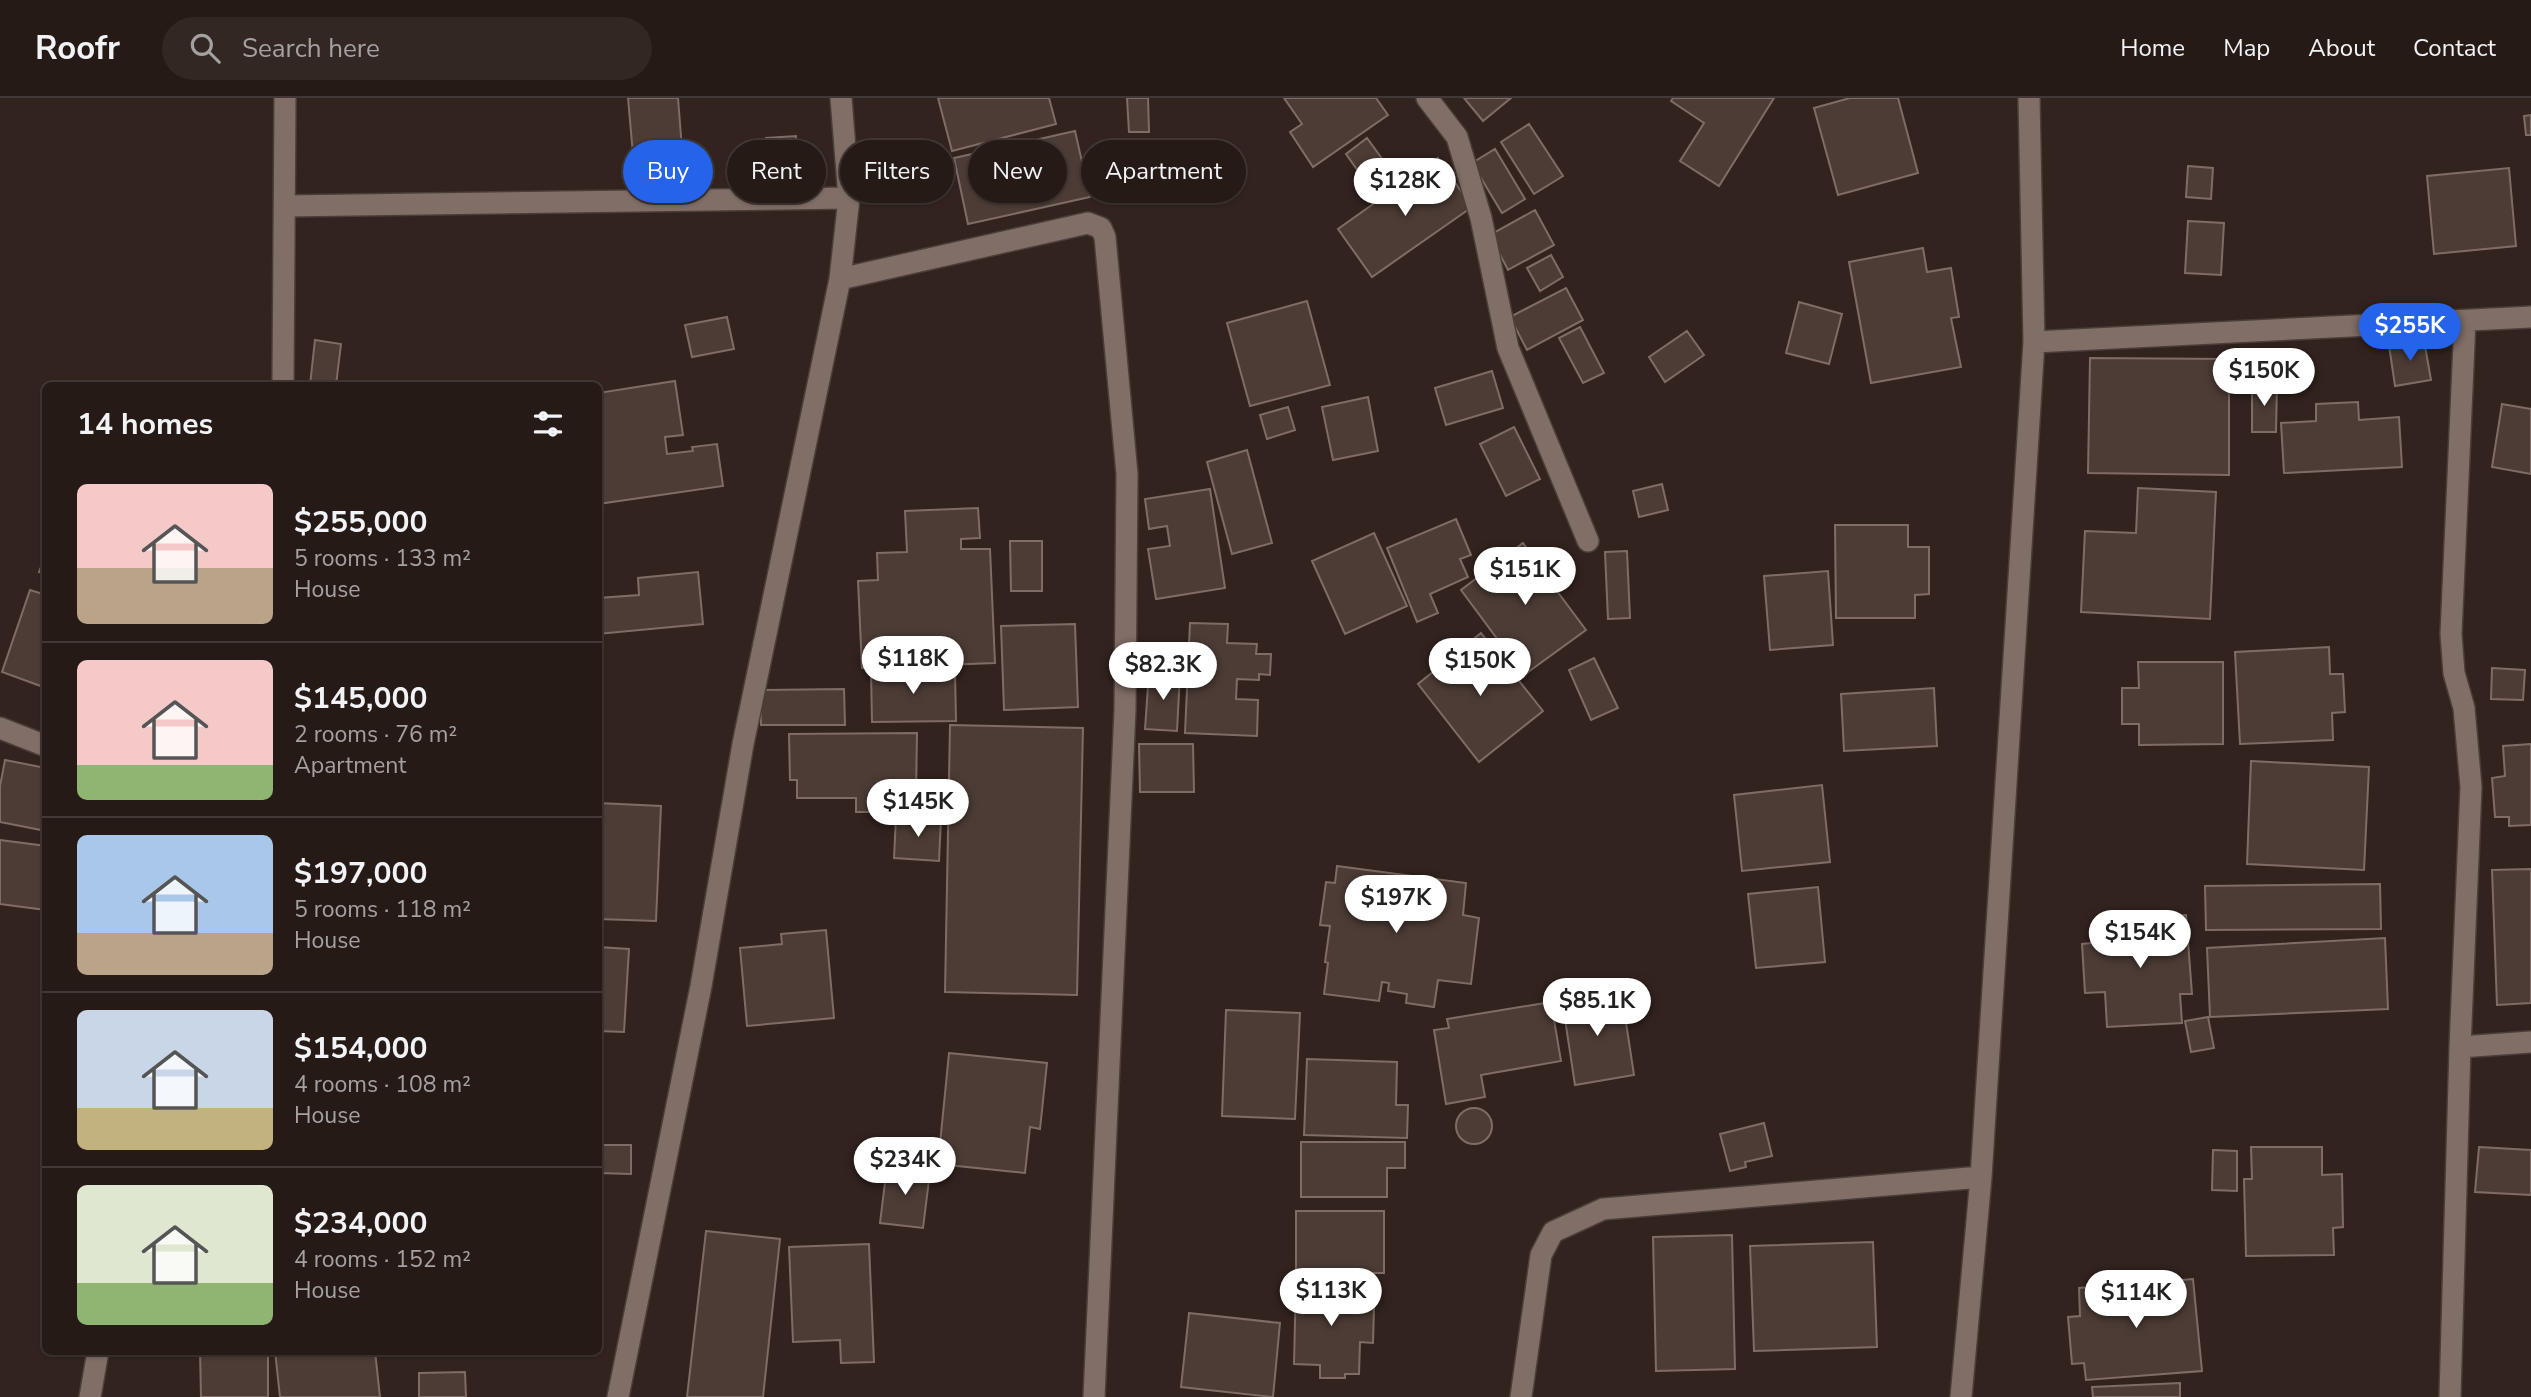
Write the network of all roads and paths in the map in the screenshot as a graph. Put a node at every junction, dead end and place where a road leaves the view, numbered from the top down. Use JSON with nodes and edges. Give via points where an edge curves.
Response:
{"nodes":[{"id":1,"x":285,"y":98,"type":"edge"},
{"id":2,"x":841,"y":98,"type":"edge"},
{"id":3,"x":1427,"y":98,"type":"edge"},
{"id":4,"x":2029,"y":98,"type":"edge"},
{"id":5,"x":844,"y":140,"type":"edge"},
{"id":6,"x":840,"y":198,"type":"edge"},
{"id":7,"x":848,"y":203,"type":"edge"},
{"id":8,"x":285,"y":206,"type":"junction"},
{"id":9,"x":840,"y":279,"type":"junction"},
{"id":10,"x":2531,"y":317,"type":"edge"},
{"id":11,"x":2465,"y":321,"type":"junction"},
{"id":12,"x":2034,"y":342,"type":"junction"},
{"id":13,"x":283,"y":382,"type":"edge"},
{"id":14,"x":1588,"y":541,"type":"dead end"},
{"id":15,"x":0,"y":728,"type":"edge"},
{"id":16,"x":42,"y":744,"type":"edge"},
{"id":17,"x":2531,"y":1042,"type":"edge"},
{"id":18,"x":2460,"y":1047,"type":"junction"},
{"id":19,"x":1981,"y":1177,"type":"junction"},
{"id":20,"x":97,"y":1355,"type":"edge"},
{"id":21,"x":90,"y":1397,"type":"edge"},
{"id":22,"x":618,"y":1397,"type":"edge"},
{"id":23,"x":1094,"y":1397,"type":"edge"},
{"id":24,"x":1521,"y":1397,"type":"edge"},
{"id":25,"x":1961,"y":1397,"type":"edge"},
{"id":26,"x":2450,"y":1397,"type":"edge"}],
"edges":[{"from":1,"to":8,"type":"street"},
{"from":2,"to":5,"type":"street"},
{"from":3,"to":14,"type":"street","via":[[1457,137],[1481,218],[1508,348]]},
{"from":4,"to":12,"type":"street"},
{"from":6,"to":8,"type":"street"},
{"from":7,"to":9,"type":"street"},
{"from":8,"to":13,"type":"street"},
{"from":9,"to":22,"type":"street","via":[[743,744],[701,986]]},
{"from":9,"to":23,"type":"street","via":[[1088,223],[1101,228],[1105,237],[1127,474],[1125,710]]},
{"from":10,"to":11,"type":"street"},
{"from":11,"to":12,"type":"street"},
{"from":11,"to":18,"type":"street","via":[[2451,634],[2471,787]]},
{"from":12,"to":19,"type":"street"},
{"from":15,"to":16,"type":"street"},
{"from":17,"to":18,"type":"street"},
{"from":18,"to":26,"type":"street"},
{"from":19,"to":24,"type":"street","via":[[1602,1209],[1553,1232],[1542,1255]]},
{"from":19,"to":25,"type":"street"},
{"from":20,"to":21,"type":"street"}]}
